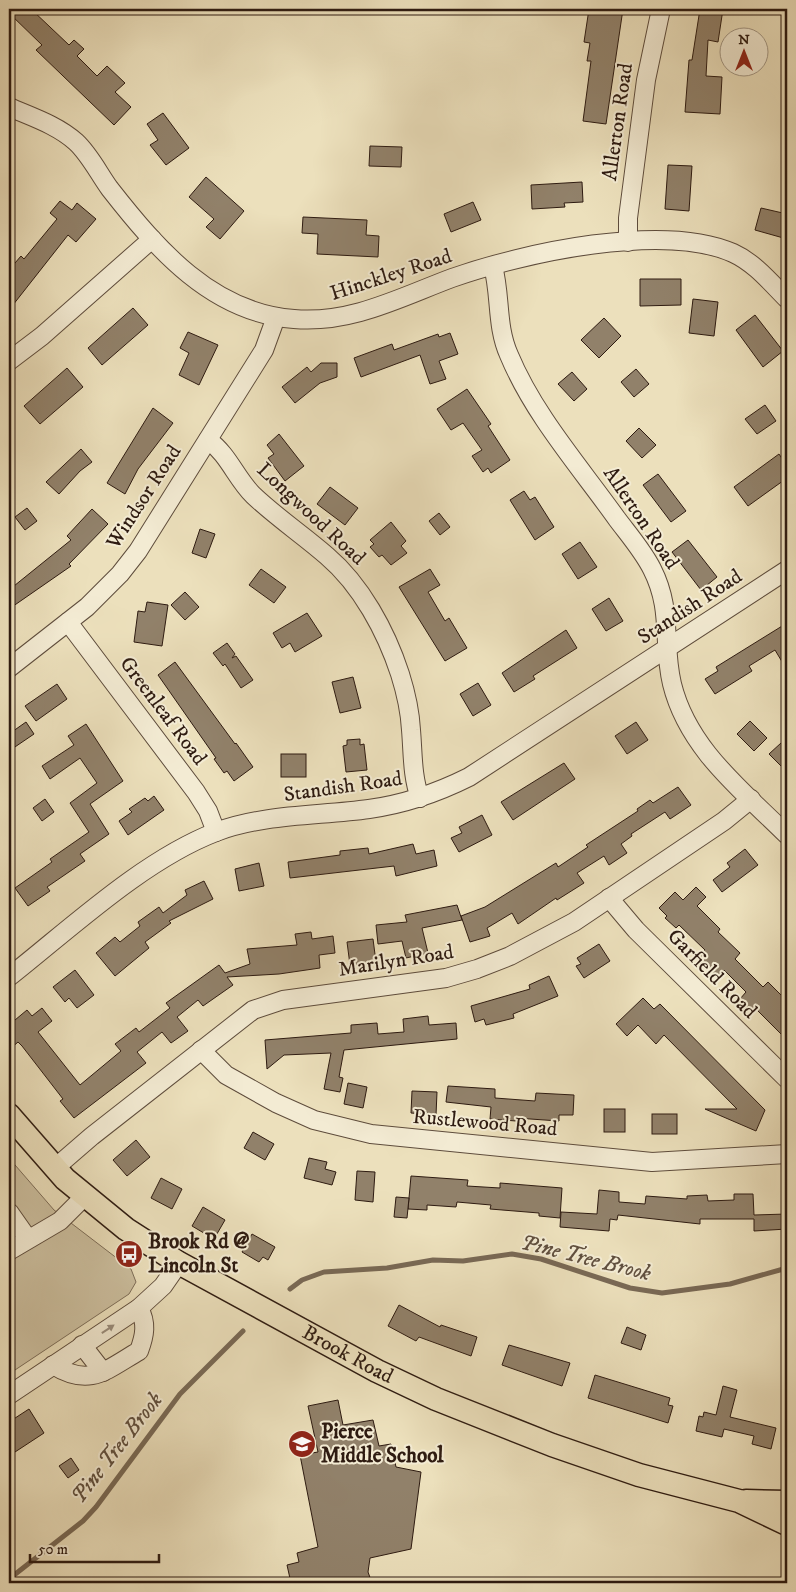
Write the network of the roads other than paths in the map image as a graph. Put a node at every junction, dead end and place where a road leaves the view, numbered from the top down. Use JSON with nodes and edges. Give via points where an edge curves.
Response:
{"nodes":[{"id":1,"x":661,"y":9,"type":"edge"},
{"id":2,"x":9,"y":107,"type":"edge"},
{"id":3,"x":152,"y":239,"type":"junction"},
{"id":4,"x":628,"y":242,"type":"junction"},
{"id":5,"x":493,"y":266,"type":"junction"},
{"id":6,"x":787,"y":299,"type":"edge"},
{"id":7,"x":276,"y":317,"type":"junction"},
{"id":8,"x":9,"y":361,"type":"edge"},
{"id":9,"x":208,"y":440,"type":"junction"},
{"id":10,"x":787,"y":570,"type":"edge"},
{"id":11,"x":68,"y":622,"type":"junction"},
{"id":12,"x":668,"y":649,"type":"junction"},
{"id":13,"x":9,"y":668,"type":"edge"},
{"id":14,"x":420,"y":798,"type":"junction"},
{"id":15,"x":751,"y":799,"type":"junction"},
{"id":16,"x":216,"y":832,"type":"junction"},
{"id":17,"x":787,"y":835,"type":"edge"},
{"id":18,"x":609,"y":898,"type":"junction"},
{"id":19,"x":9,"y":977,"type":"edge"},
{"id":20,"x":201,"y":1050,"type":"junction"},
{"id":21,"x":787,"y":1080,"type":"edge"},
{"id":22,"x":9,"y":1115,"type":"edge"},
{"id":23,"x":787,"y":1154,"type":"edge"},
{"id":24,"x":55,"y":1168,"type":"junction"},
{"id":25,"x":84,"y":1197,"type":"junction"},
{"id":26,"x":9,"y":1212,"type":"edge"},
{"id":27,"x":28,"y":1239,"type":"junction"},
{"id":28,"x":9,"y":1251,"type":"edge"},
{"id":29,"x":179,"y":1263,"type":"junction"},
{"id":30,"x":139,"y":1308,"type":"junction"},
{"id":31,"x":82,"y":1345,"type":"junction"},
{"id":32,"x":53,"y":1365,"type":"junction"},
{"id":33,"x":103,"y":1372,"type":"junction"},
{"id":34,"x":9,"y":1394,"type":"edge"},
{"id":35,"x":739,"y":1501,"type":"junction"},
{"id":36,"x":787,"y":1502,"type":"edge"},
{"id":37,"x":787,"y":1524,"type":"edge"}],
"edges":[{"from":1,"to":4,"type":"street","name":"Allerton Road","via":[[646,80],[628,218]]},
{"from":2,"to":3,"type":"street","name":"Hinckley Road","via":[[58,129],[78,144]]},
{"from":3,"to":7,"type":"street","name":"Hinckley Road","via":[[199,284],[244,307]]},
{"from":3,"to":8,"type":"street"},
{"from":4,"to":5,"type":"street","name":"Hinckley Road","via":[[564,250]]},
{"from":4,"to":6,"type":"street","name":"Hinckley Road","via":[[676,241],[720,248],[754,266]]},
{"from":5,"to":7,"type":"street","name":"Hinckley Road","via":[[351,315],[309,320]]},
{"from":5,"to":12,"type":"street","name":"Allerton Road","via":[[500,327],[515,370],[542,415],[651,567],[666,611]]},
{"from":7,"to":9,"type":"street","name":"Windsor Road","via":[[264,350]]},
{"from":9,"to":11,"type":"street","name":"Windsor Road","via":[[130,562],[98,597]]},
{"from":9,"to":14,"type":"street","name":"Longwood Road","via":[[226,456],[252,494],[332,560],[363,598],[388,643],[404,687]]},
{"from":10,"to":12,"type":"street","name":"Standish Road"},
{"from":11,"to":13,"type":"street","name":"Windsor Road"},
{"from":11,"to":16,"type":"street","name":"Greenleaf Road","via":[[196,792]]},
{"from":12,"to":14,"type":"street","name":"Standish Road","via":[[470,777]]},
{"from":12,"to":15,"type":"street","name":"Allerton Road","via":[[672,683],[688,728],[716,765]]},
{"from":14,"to":16,"type":"street","name":"Standish Road","via":[[389,806],[267,821]]},
{"from":15,"to":17,"type":"street","name":"Allerton Road"},
{"from":15,"to":18,"type":"street","name":"Marilyn Road","via":[[724,821]]},
{"from":16,"to":19,"type":"street","name":"Standish Road","via":[[145,870]]},
{"from":18,"to":20,"type":"street","name":"Marilyn Road","via":[[544,940],[469,972],[283,1000],[262,1006]]},
{"from":18,"to":21,"type":"street","name":"Garfield Road","via":[[636,930]]},
{"from":20,"to":23,"type":"street","name":"Rustlewood Road","via":[[226,1075],[276,1103],[314,1120],[370,1134],[652,1162]]},
{"from":20,"to":24,"type":"street","name":"Marilyn Road"},
{"from":22,"to":24,"type":"main road","name":"Brook Road"},
{"from":24,"to":25,"type":"main road","name":"Brook Road"},
{"from":25,"to":27,"type":"street","via":[[60,1221]]},
{"from":25,"to":29,"type":"main road","name":"Brook Road"},
{"from":26,"to":27,"type":"street"},
{"from":27,"to":28,"type":"street"},
{"from":29,"to":30,"type":"street","via":[[162,1286]]},
{"from":29,"to":35,"type":"main road","name":"Brook Road","via":[[436,1399],[611,1466]]},
{"from":31,"to":30,"type":"street","one_way":true},
{"from":30,"to":33,"type":"street","via":[[144,1318],[144,1335],[139,1351]]},
{"from":31,"to":32,"type":"street"},
{"from":31,"to":33,"type":"street"},
{"from":32,"to":33,"type":"street","via":[[66,1373],[95,1376]]},
{"from":32,"to":34,"type":"street"},
{"from":35,"to":36,"type":"main road","name":"Brook Road"},
{"from":35,"to":37,"type":"main road","name":"Brook Road"}]}
